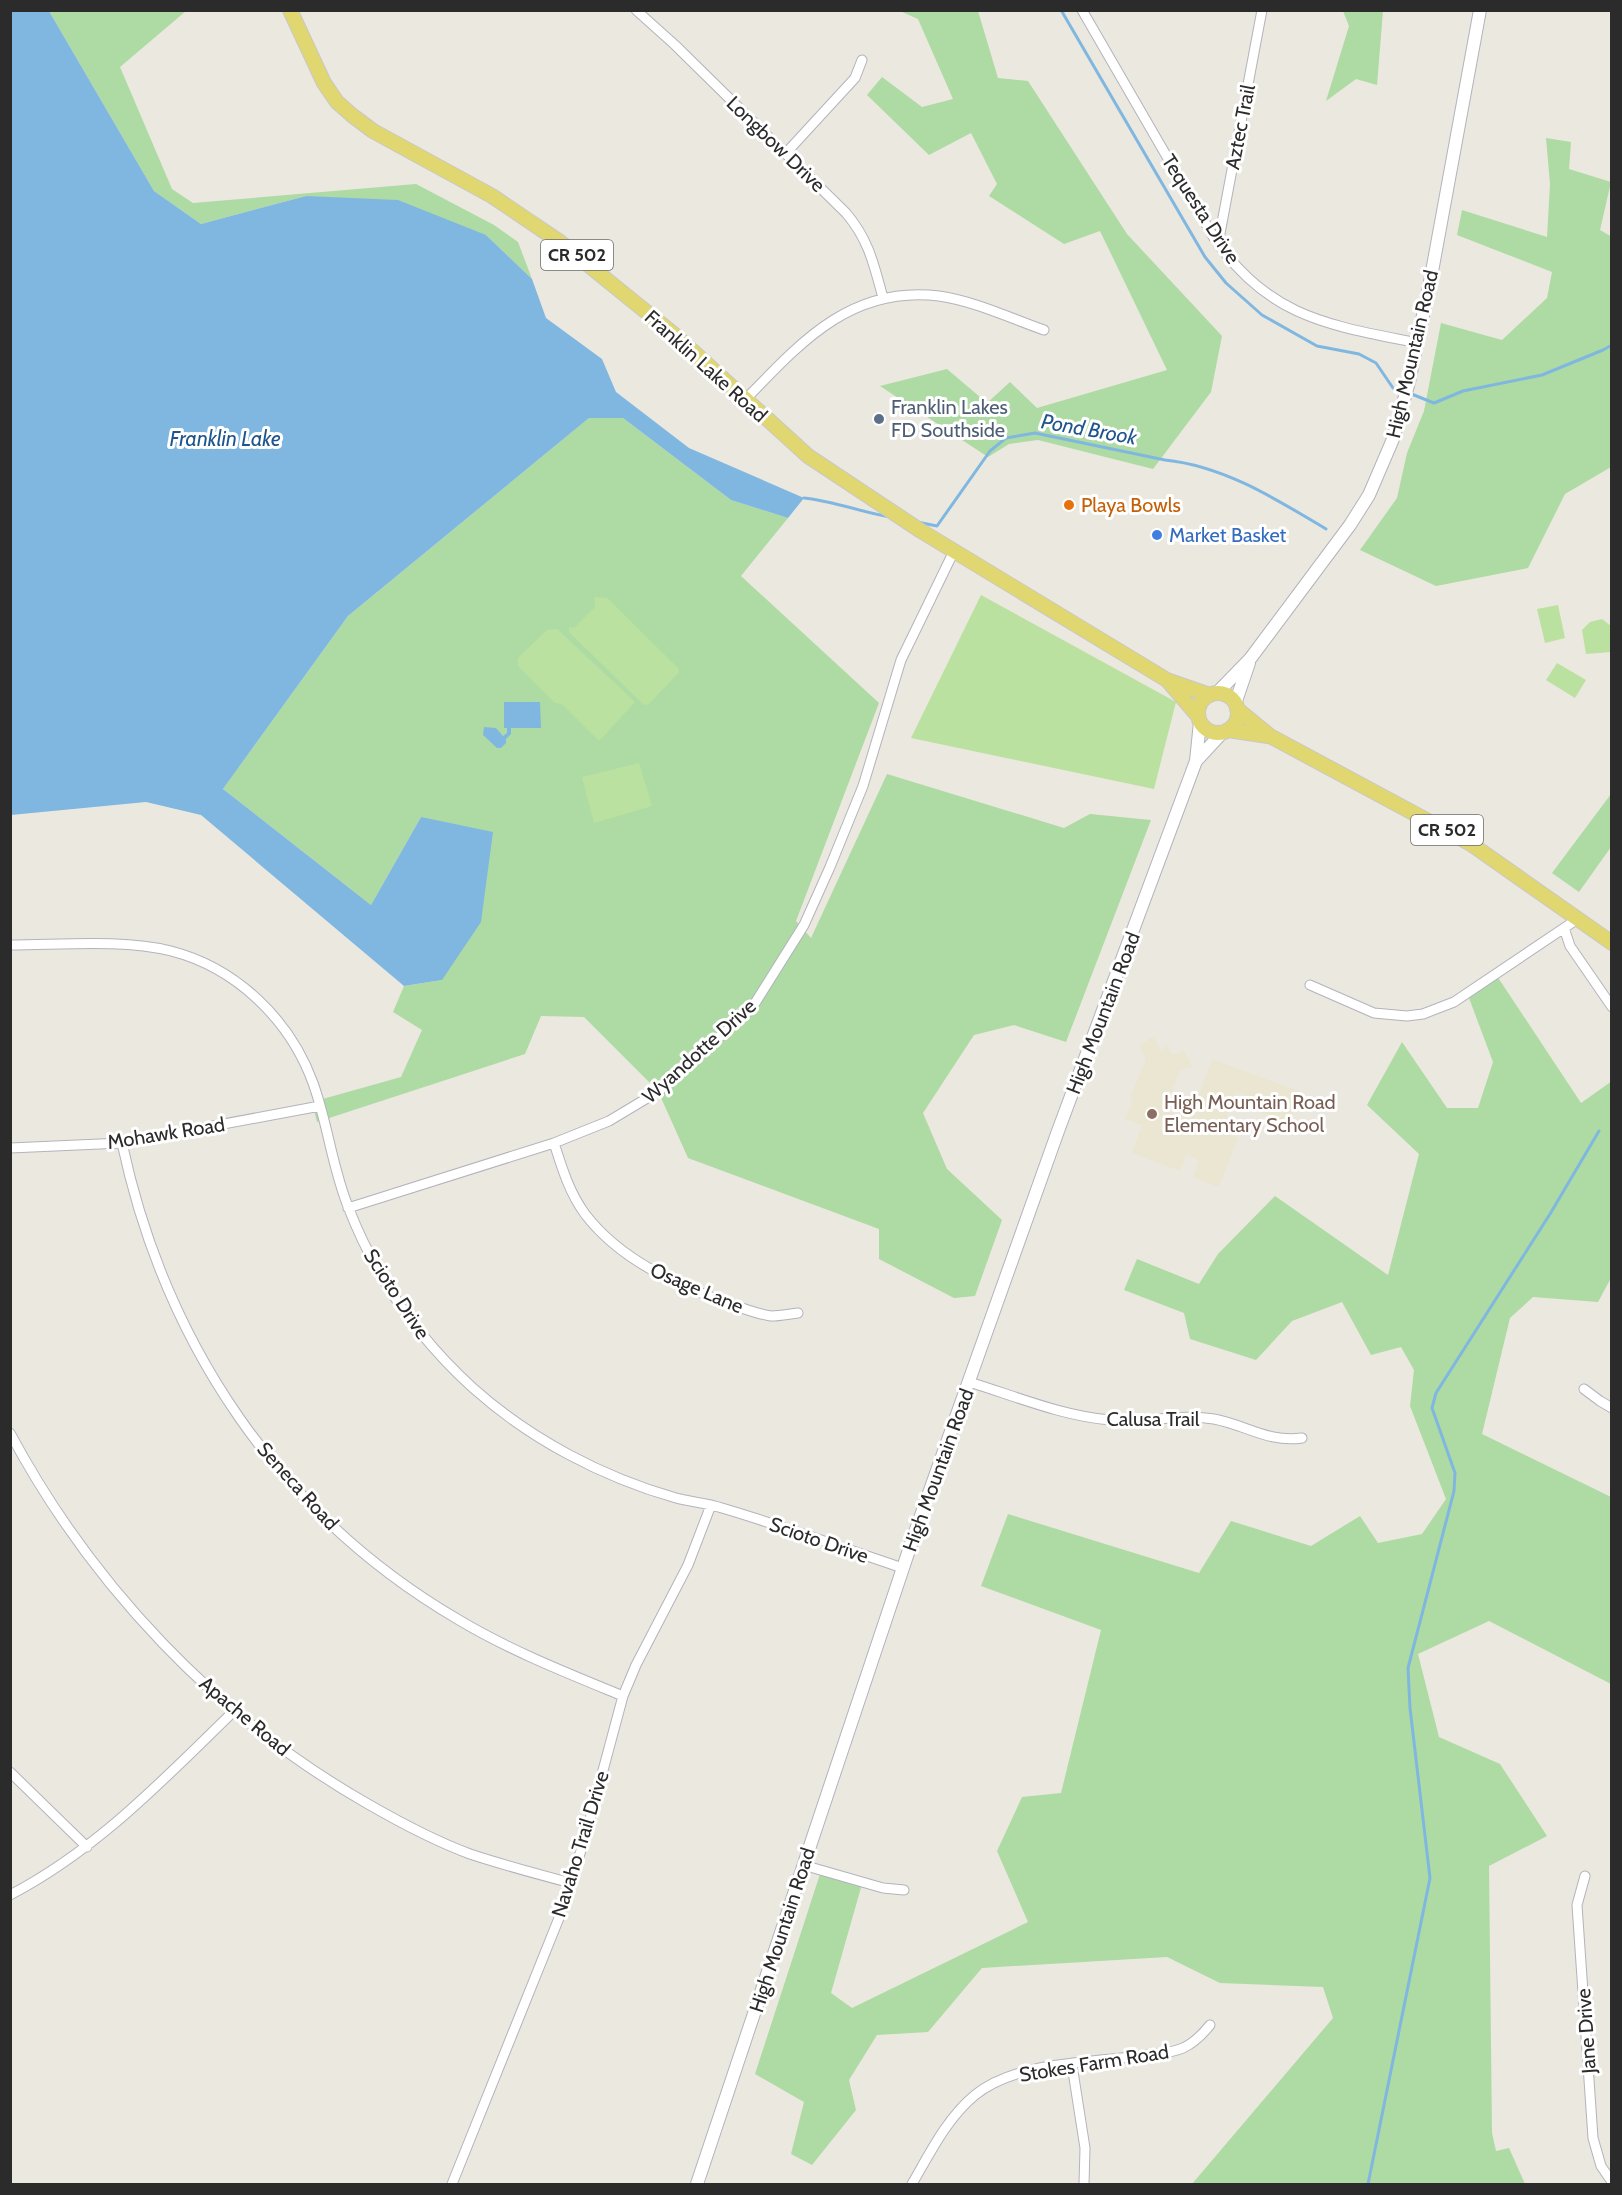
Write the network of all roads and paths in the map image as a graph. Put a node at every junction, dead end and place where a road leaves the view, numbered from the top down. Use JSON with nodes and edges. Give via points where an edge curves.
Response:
{"nodes":[{"id":1,"x":290,"y":10,"type":"edge"},
{"id":2,"x":1082,"y":10,"type":"edge"},
{"id":3,"x":1262,"y":10,"type":"edge"},
{"id":4,"x":1480,"y":10,"type":"edge"},
{"id":5,"x":638,"y":11,"type":"edge"},
{"id":6,"x":862,"y":60,"type":"dead end"},
{"id":7,"x":786,"y":153,"type":"junction"},
{"id":8,"x":1218,"y":244,"type":"junction"},
{"id":9,"x":883,"y":298,"type":"junction"},
{"id":10,"x":1044,"y":330,"type":"dead end"},
{"id":11,"x":1417,"y":343,"type":"junction"},
{"id":12,"x":745,"y":400,"type":"junction"},
{"id":13,"x":954,"y":550,"type":"junction"},
{"id":14,"x":1250,"y":659,"type":"junction"},
{"id":15,"x":1167,"y":680,"type":"junction"},
{"id":16,"x":1213,"y":694,"type":"junction"},
{"id":17,"x":1236,"y":707,"type":"junction"},
{"id":18,"x":1199,"y":719,"type":"junction"},
{"id":19,"x":1225,"y":731,"type":"junction"},
{"id":20,"x":1270,"y":736,"type":"junction"},
{"id":21,"x":1196,"y":761,"type":"junction"},
{"id":22,"x":1576,"y":920,"type":"junction"},
{"id":23,"x":1564,"y":928,"type":"junction"},
{"id":24,"x":1611,"y":943,"type":"edge"},
{"id":25,"x":10,"y":945,"type":"edge"},
{"id":26,"x":1310,"y":985,"type":"dead end"},
{"id":27,"x":1611,"y":1007,"type":"edge"},
{"id":28,"x":320,"y":1106,"type":"junction"},
{"id":29,"x":122,"y":1143,"type":"junction"},
{"id":30,"x":554,"y":1143,"type":"junction"},
{"id":31,"x":10,"y":1148,"type":"edge"},
{"id":32,"x":348,"y":1208,"type":"junction"},
{"id":33,"x":798,"y":1313,"type":"dead end"},
{"id":34,"x":969,"y":1382,"type":"junction"},
{"id":35,"x":1584,"y":1389,"type":"dead end"},
{"id":36,"x":1611,"y":1407,"type":"edge"},
{"id":37,"x":10,"y":1433,"type":"edge"},
{"id":38,"x":1302,"y":1438,"type":"dead end"},
{"id":39,"x":711,"y":1505,"type":"junction"},
{"id":40,"x":903,"y":1568,"type":"junction"},
{"id":41,"x":623,"y":1696,"type":"junction"},
{"id":42,"x":234,"y":1711,"type":"junction"},
{"id":43,"x":10,"y":1772,"type":"edge"},
{"id":44,"x":87,"y":1847,"type":"junction"},
{"id":45,"x":803,"y":1865,"type":"junction"},
{"id":46,"x":1585,"y":1876,"type":"dead end"},
{"id":47,"x":571,"y":1883,"type":"junction"},
{"id":48,"x":904,"y":1890,"type":"dead end"},
{"id":49,"x":10,"y":1895,"type":"edge"},
{"id":50,"x":1210,"y":2025,"type":"dead end"},
{"id":51,"x":1072,"y":2064,"type":"junction"},
{"id":52,"x":1611,"y":2182,"type":"edge"},
{"id":53,"x":452,"y":2184,"type":"edge"},
{"id":54,"x":697,"y":2184,"type":"edge"},
{"id":55,"x":912,"y":2184,"type":"edge"},
{"id":56,"x":1084,"y":2184,"type":"edge"}],
"edges":[{"from":1,"to":12,"type":"main road","name":"Franklin Lake Road","number":"CR 502","via":[[324,83],[353,116],[373,131],[492,196],[560,242],[676,336]]},
{"from":2,"to":8,"type":"street","name":"Tequesta Drive"},
{"from":3,"to":8,"type":"street","name":"Aztec Trail"},
{"from":4,"to":11,"type":"main road","name":"High Mountain Road"},
{"from":5,"to":7,"type":"street","name":"Longbow Drive"},
{"from":6,"to":7,"type":"street","via":[[855,78]]},
{"from":7,"to":9,"type":"street","name":"Longbow Drive","via":[[858,227],[873,257]]},
{"from":8,"to":11,"type":"street","name":"Tequesta Drive","via":[[1239,270],[1291,309],[1328,324]]},
{"from":9,"to":10,"type":"street","via":[[919,295],[962,301]]},
{"from":9,"to":12,"type":"street","via":[[858,306],[815,331]]},
{"from":11,"to":14,"type":"main road","name":"High Mountain Road","via":[[1393,439],[1370,495]]},
{"from":12,"to":13,"type":"main road","name":"Franklin Lake Road","number":"CR 502","via":[[808,456]]},
{"from":13,"to":15,"type":"main road","name":"Franklin Lake Road","number":"CR 502"},
{"from":13,"to":30,"type":"street","name":"Wyandotte Drive","via":[[901,660],[863,786],[830,867],[804,925],[752,1008],[659,1091],[609,1121]]},
{"from":14,"to":16,"type":"main road","name":"High Mountain Road"},
{"from":14,"to":17,"type":"main road","name":"High Mountain Road"},
{"from":15,"to":16,"type":"main road","name":"Franklin Lake Road","number":"CR 502"},
{"from":15,"to":18,"type":"main road","name":"Franklin Lake Road","number":"CR 502"},
{"from":16,"to":17,"type":"main road","number":"CR 502","via":[[1228,697]]},
{"from":16,"to":18,"type":"main road","via":[[1201,703]]},
{"from":17,"to":19,"type":"main road","via":[[1236,720]]},
{"from":17,"to":20,"type":"main road","number":"CR 502"},
{"from":18,"to":19,"type":"main road","number":"CR 502","via":[[1209,731]]},
{"from":18,"to":21,"type":"main road","name":"High Mountain Road"},
{"from":19,"to":20,"type":"main road","number":"CR 502"},
{"from":19,"to":21,"type":"main road","name":"High Mountain Road"},
{"from":20,"to":22,"type":"main road","number":"CR 502","via":[[1471,844]]},
{"from":21,"to":34,"type":"main road","name":"High Mountain Road"},
{"from":22,"to":23,"type":"street"},
{"from":22,"to":24,"type":"main road","number":"CR 502"},
{"from":23,"to":26,"type":"street","via":[[1454,1002],[1424,1014],[1374,1013]]},
{"from":23,"to":27,"type":"street","via":[[1570,946]]},
{"from":25,"to":28,"type":"street","name":"Scioto Drive","via":[[153,947],[216,969],[250,993],[280,1024],[303,1060]]},
{"from":28,"to":29,"type":"street","name":"Mohawk Road"},
{"from":28,"to":32,"type":"street","name":"Scioto Drive"},
{"from":29,"to":31,"type":"street","name":"Mohawk Road"},
{"from":29,"to":41,"type":"street","name":"Seneca Road","via":[[141,1220],[178,1315],[229,1403],[287,1479],[360,1550],[427,1600],[515,1650]]},
{"from":30,"to":32,"type":"street","name":"Wyandotte Drive"},
{"from":30,"to":33,"type":"street","name":"Osage Lane","via":[[566,1182],[586,1214],[639,1262],[679,1284],[753,1312],[780,1316]]},
{"from":32,"to":39,"type":"street","name":"Scioto Drive","via":[[372,1260],[408,1316],[450,1366],[500,1410],[585,1463],[677,1498]]},
{"from":34,"to":38,"type":"street","name":"Calusa Trail","via":[[1093,1419],[1197,1417],[1234,1424],[1274,1439]]},
{"from":34,"to":40,"type":"main road","name":"High Mountain Road"},
{"from":35,"to":36,"type":"street"},
{"from":37,"to":42,"type":"street","name":"Apache Road","via":[[48,1497],[103,1573],[171,1651]]},
{"from":39,"to":40,"type":"street","name":"Scioto Drive"},
{"from":39,"to":41,"type":"street","name":"Navaho Trail Drive","via":[[688,1565]]},
{"from":40,"to":45,"type":"main road","name":"High Mountain Road"},
{"from":41,"to":47,"type":"street","name":"Navaho Trail Drive"},
{"from":42,"to":44,"type":"street"},
{"from":42,"to":47,"type":"street","name":"Apache Road","via":[[309,1768],[387,1815],[470,1854]]},
{"from":43,"to":44,"type":"street"},
{"from":44,"to":49,"type":"street"},
{"from":45,"to":48,"type":"street","via":[[883,1888]]},
{"from":45,"to":54,"type":"main road","name":"High Mountain Road"},
{"from":46,"to":52,"type":"street","name":"Jane Drive","via":[[1577,1905],[1593,2138],[1601,2166]]},
{"from":47,"to":53,"type":"street","name":"Navaho Trail Drive"},
{"from":50,"to":51,"type":"street","name":"Stokes Farm Road","via":[[1194,2042],[1172,2052]]},
{"from":51,"to":55,"type":"street","name":"Stokes Farm Road","via":[[1023,2071],[976,2094],[952,2119]]},
{"from":51,"to":56,"type":"street","via":[[1085,2148]]}]}
